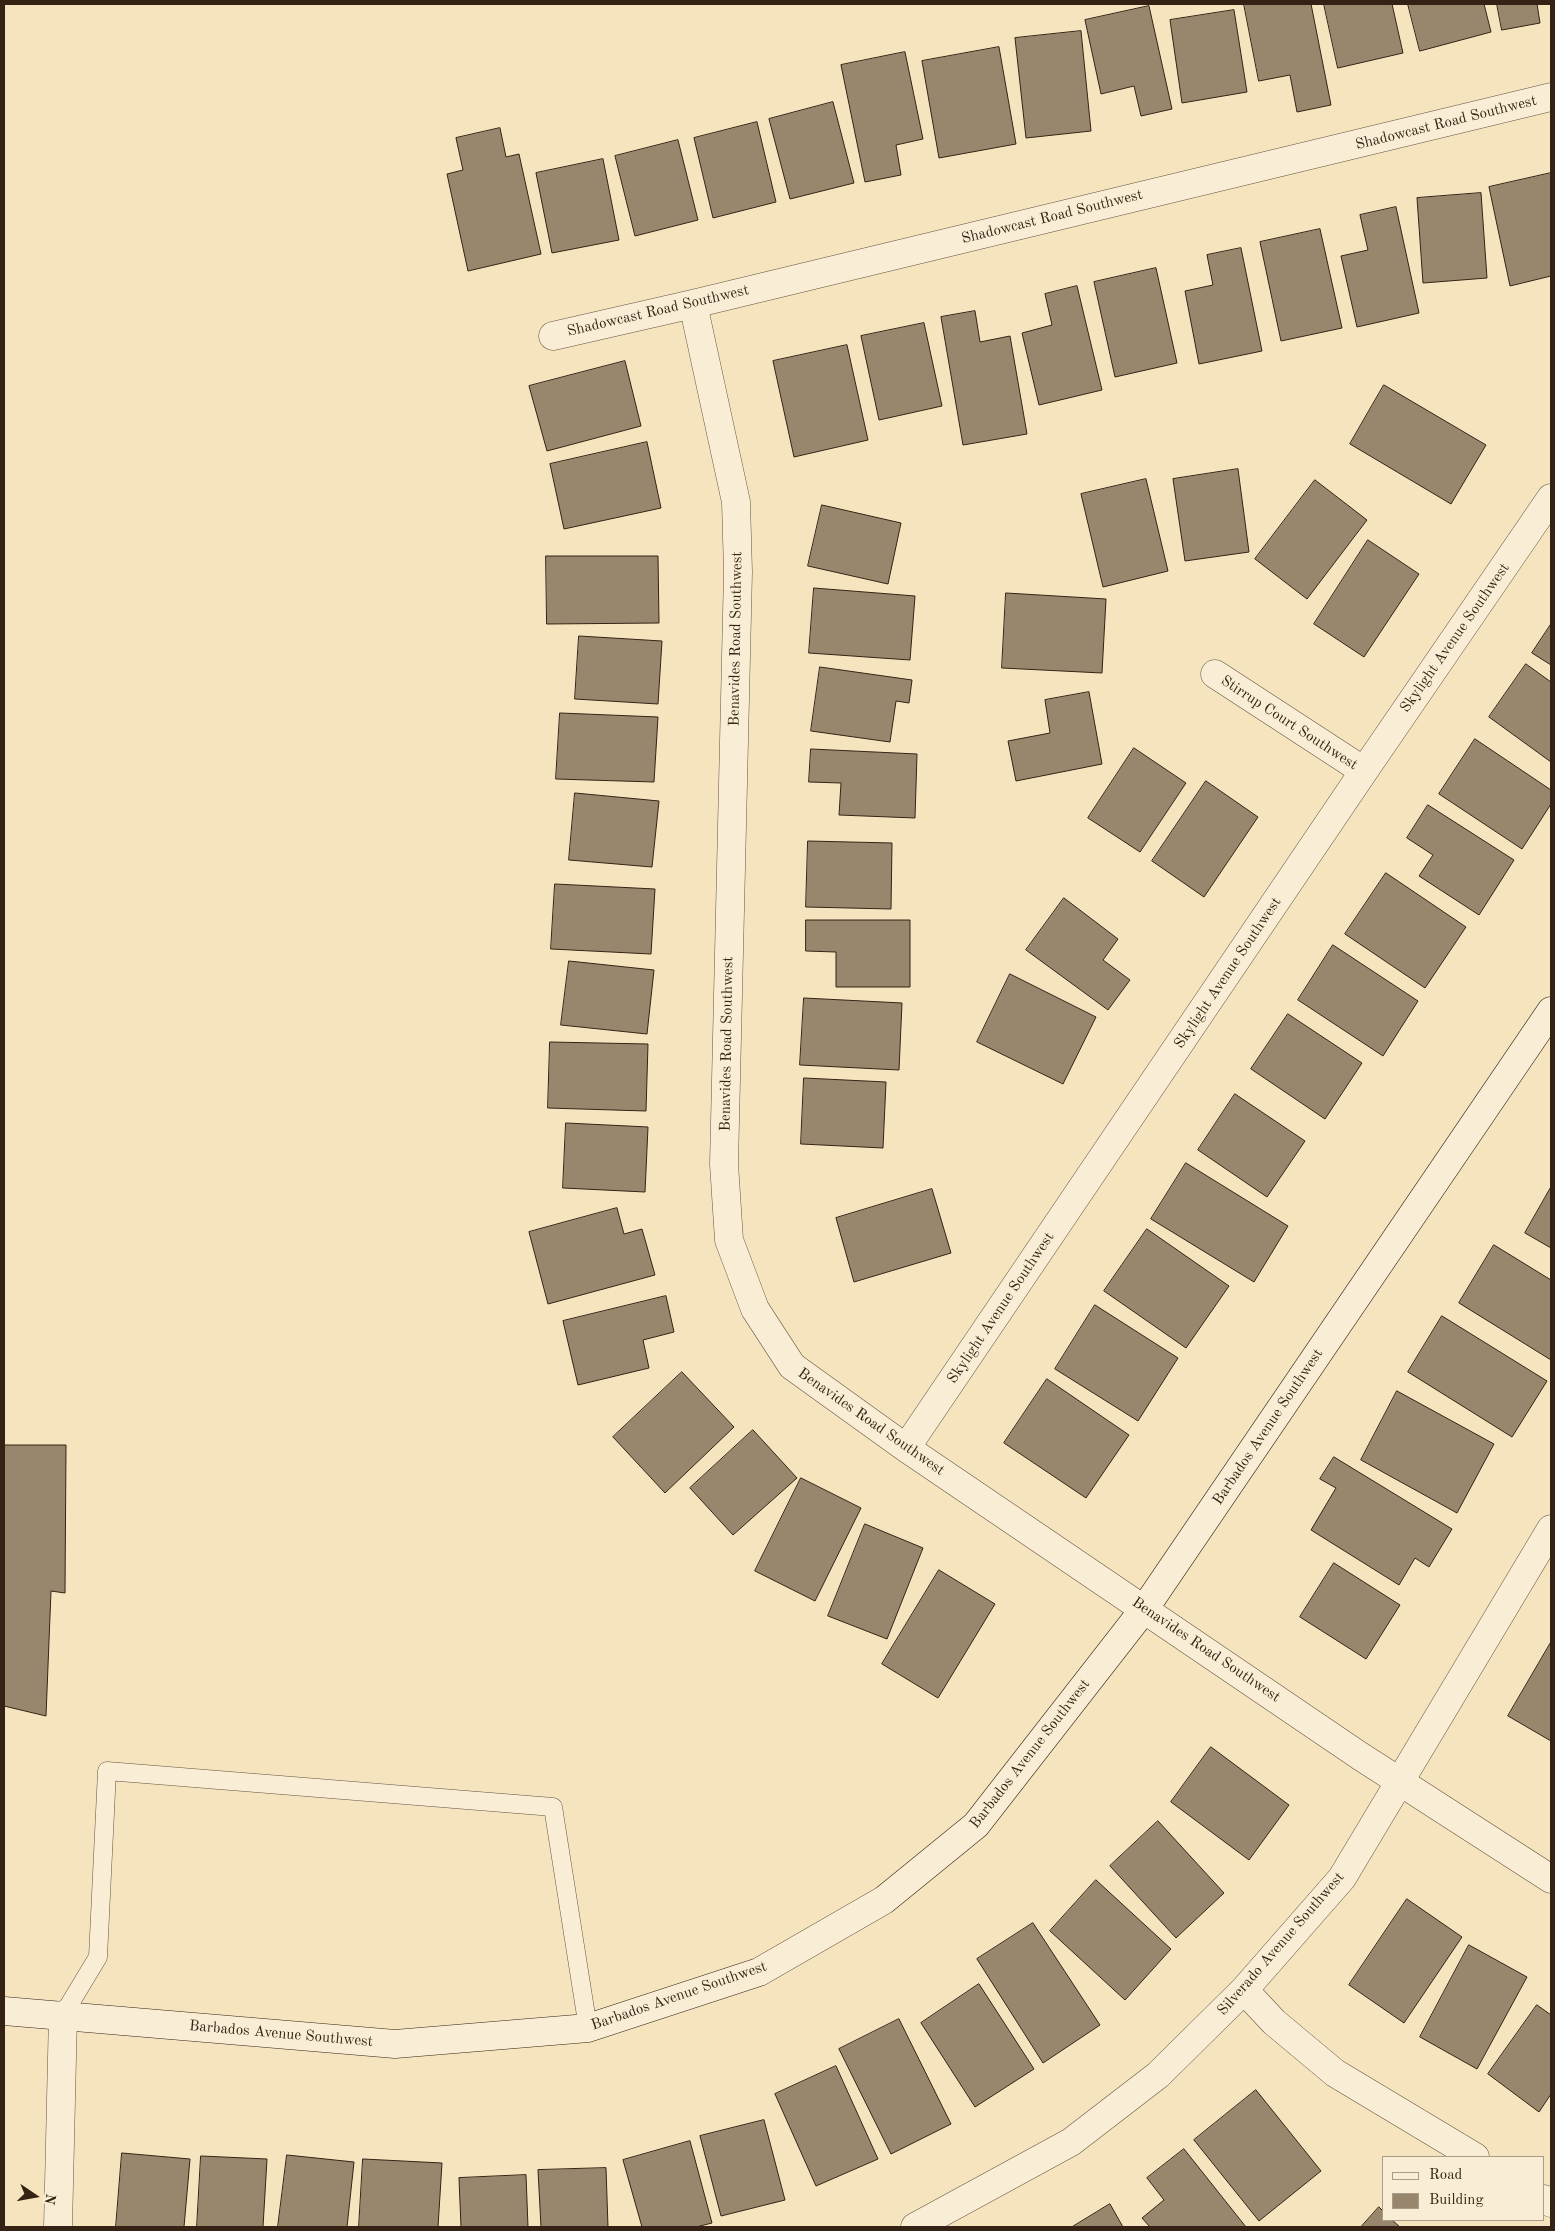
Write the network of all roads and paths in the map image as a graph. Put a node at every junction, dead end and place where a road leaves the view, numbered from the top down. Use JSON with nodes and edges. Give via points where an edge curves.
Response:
{"nodes":[{"id":1,"x":1551,"y":97,"type":"edge"},
{"id":2,"x":693,"y":304,"type":"junction"},
{"id":3,"x":553,"y":336,"type":"dead end"},
{"id":4,"x":1551,"y":498,"type":"edge"},
{"id":5,"x":1215,"y":674,"type":"dead end"},
{"id":6,"x":1364,"y":771,"type":"junction"},
{"id":7,"x":1551,"y":1011,"type":"edge"},
{"id":8,"x":906,"y":1448,"type":"junction"},
{"id":9,"x":1548,"y":1540,"type":"edge"},
{"id":10,"x":1145,"y":1608,"type":"junction"},
{"id":11,"x":1398,"y":1781,"type":"junction"},
{"id":12,"x":1551,"y":1879,"type":"edge"},
{"id":13,"x":1244,"y":1990,"type":"junction"},
{"id":14,"x":4,"y":2011,"type":"edge"},
{"id":15,"x":63,"y":2015,"type":"junction"},
{"id":16,"x":588,"y":2028,"type":"junction"},
{"id":17,"x":1473,"y":2156,"type":"edge"},
{"id":18,"x":58,"y":2227,"type":"edge"},
{"id":19,"x":915,"y":2227,"type":"edge"}],
"edges":[{"from":1,"to":2,"type":"street","name":"Shadowcast Road Southwest"},
{"from":2,"to":3,"type":"street","name":"Shadowcast Road Southwest"},
{"from":2,"to":8,"type":"street","name":"Benavides Road Southwest","via":[[736,502],[738,572],[724,1164],[729,1240],[755,1309],[792,1366]]},
{"from":4,"to":6,"type":"street","name":"Skylight Avenue Southwest"},
{"from":5,"to":6,"type":"street","name":"Stirrup Court Southwest"},
{"from":6,"to":8,"type":"street","name":"Skylight Avenue Southwest"},
{"from":7,"to":10,"type":"street","name":"Barbados Avenue Southwest"},
{"from":8,"to":10,"type":"street","name":"Benavides Road Southwest"},
{"from":9,"to":11,"type":"street","name":"Silverado Avenue Southwest"},
{"from":10,"to":11,"type":"street","name":"Benavides Road Southwest"},
{"from":10,"to":16,"type":"street","name":"Barbados Avenue Southwest","via":[[976,1825],[884,1900],[759,1972]]},
{"from":11,"to":12,"type":"street","name":"Benavides Road Southwest"},
{"from":11,"to":13,"type":"street","name":"Silverado Avenue Southwest","via":[[1342,1878]]},
{"from":13,"to":17,"type":"street","via":[[1274,2022],[1335,2073]]},
{"from":13,"to":19,"type":"street","name":"Silverado Avenue Southwest","via":[[1158,2075],[1071,2142]]},
{"from":14,"to":15,"type":"street","name":"Barbados Avenue Southwest"},
{"from":15,"to":16,"type":"street","name":"Barbados Avenue Southwest","via":[[395,2044]]},
{"from":15,"to":16,"type":"lane","via":[[98,1957],[107,1771],[553,1807]]},
{"from":15,"to":18,"type":"street"}]}
